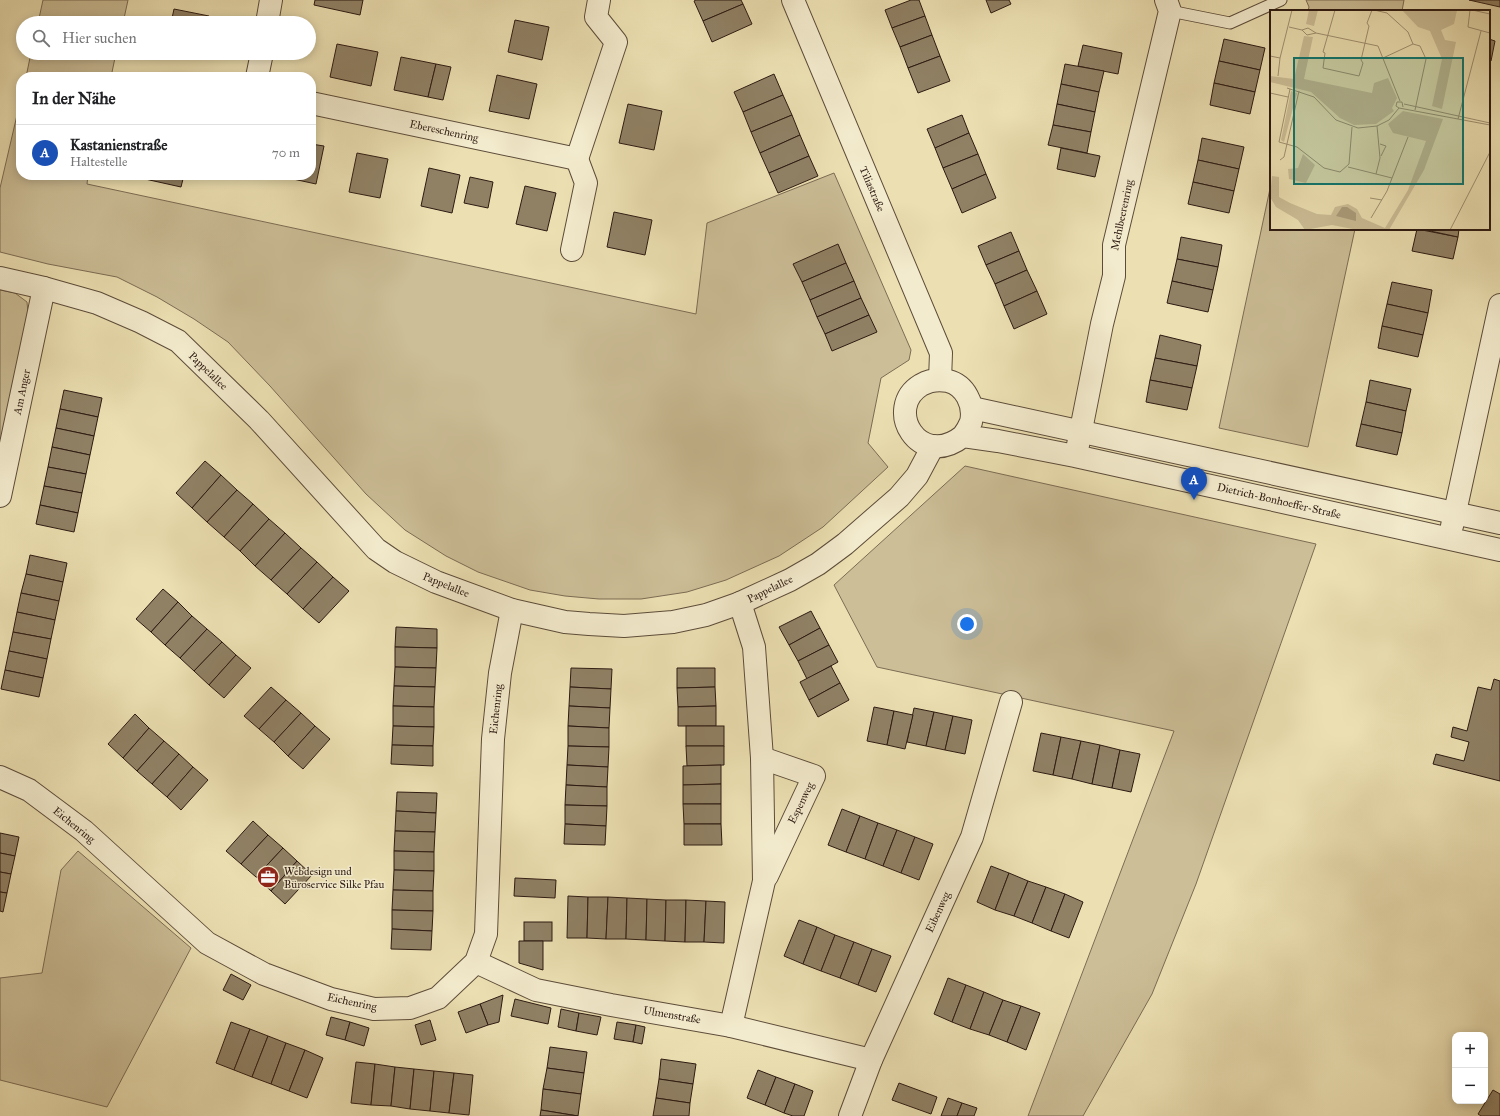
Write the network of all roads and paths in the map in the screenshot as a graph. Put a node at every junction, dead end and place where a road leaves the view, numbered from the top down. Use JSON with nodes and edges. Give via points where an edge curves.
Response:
{"nodes":[{"id":1,"x":271,"y":0,"type":"edge"},
{"id":2,"x":599,"y":0,"type":"edge"},
{"id":3,"x":793,"y":0,"type":"edge"},
{"id":4,"x":1281,"y":0,"type":"edge"},
{"id":5,"x":1168,"y":5,"type":"edge"},
{"id":6,"x":268,"y":16,"type":"edge"},
{"id":7,"x":261,"y":60,"type":"edge"},
{"id":8,"x":258,"y":72,"type":"edge"},
{"id":9,"x":316,"y":104,"type":"edge"},
{"id":10,"x":577,"y":159,"type":"junction"},
{"id":11,"x":572,"y":250,"type":"dead end"},
{"id":12,"x":0,"y":278,"type":"edge"},
{"id":13,"x":44,"y":288,"type":"junction"},
{"id":14,"x":1500,"y":305,"type":"edge"},
{"id":15,"x":940,"y":380,"type":"junction"},
{"id":16,"x":972,"y":408,"type":"junction"},
{"id":17,"x":1080,"y":431,"type":"junction"},
{"id":18,"x":963,"y":436,"type":"junction"},
{"id":19,"x":933,"y":446,"type":"junction"},
{"id":20,"x":1075,"y":456,"type":"junction"},
{"id":21,"x":0,"y":496,"type":"edge"},
{"id":22,"x":1455,"y":513,"type":"junction"},
{"id":23,"x":1500,"y":523,"type":"edge"},
{"id":24,"x":1449,"y":539,"type":"junction"},
{"id":25,"x":1500,"y":550,"type":"edge"},
{"id":26,"x":740,"y":603,"type":"junction"},
{"id":27,"x":512,"y":610,"type":"junction"},
{"id":28,"x":1011,"y":702,"type":"dead end"},
{"id":29,"x":762,"y":758,"type":"junction"},
{"id":30,"x":0,"y":777,"type":"edge"},
{"id":31,"x":764,"y":880,"type":"junction"},
{"id":32,"x":476,"y":962,"type":"junction"},
{"id":33,"x":732,"y":1026,"type":"junction"},
{"id":34,"x":871,"y":1060,"type":"junction"},
{"id":35,"x":850,"y":1116,"type":"edge"}],
"edges":[{"from":1,"to":6,"type":"street"},
{"from":2,"to":10,"type":"street","via":[[596,17],[616,42]]},
{"from":3,"to":15,"type":"street","name":"Tiliastraße","via":[[941,353]]},
{"from":4,"to":5,"type":"lane","via":[[1230,23]]},
{"from":5,"to":17,"type":"street","name":"Mehlbeerenring","via":[[1114,245],[1114,276]]},
{"from":7,"to":8,"type":"street"},
{"from":9,"to":10,"type":"street","name":"Ebereschenring"},
{"from":10,"to":11,"type":"street","via":[[586,183]]},
{"from":12,"to":13,"type":"street","name":"Pappelallee"},
{"from":13,"to":21,"type":"street","name":"Am Anger"},
{"from":13,"to":27,"type":"street","name":"Pappelallee","via":[[119,312],[178,341],[259,420],[376,549],[436,582]]},
{"from":14,"to":22,"type":"street"},
{"from":15,"to":16,"type":"street","via":[[951,382],[961,388]]},
{"from":15,"to":19,"type":"street","via":[[927,381],[917,388],[909,397],[905,410],[906,422],[912,433],[921,442]]},
{"from":16,"to":17,"type":"street"},
{"from":16,"to":18,"type":"street","via":[[971,423]]},
{"from":17,"to":20,"type":"street","name":"Mehlbeerenring"},
{"from":17,"to":22,"type":"street"},
{"from":18,"to":19,"type":"street","via":[[954,443]]},
{"from":18,"to":20,"type":"street","name":"Dietrich-Bonhoeffer-Straße"},
{"from":19,"to":26,"type":"street","name":"Pappelallee","via":[[917,476],[898,497],[845,544],[790,580]]},
{"from":20,"to":24,"type":"street","name":"Dietrich-Bonhoeffer-Straße"},
{"from":22,"to":23,"type":"street"},
{"from":22,"to":24,"type":"street"},
{"from":24,"to":25,"type":"street","name":"Dietrich-Bonhoeffer-Straße"},
{"from":26,"to":27,"type":"street","name":"Pappelallee","via":[[706,615],[673,622],[624,626],[565,622]]},
{"from":26,"to":29,"type":"street","name":"Espenweg","via":[[754,647]]},
{"from":27,"to":32,"type":"street","name":"Eichenring","via":[[500,673],[493,739],[486,934]]},
{"from":28,"to":34,"type":"street","name":"Eibenweg","via":[[972,837]]},
{"from":29,"to":31,"type":"street","name":"Espenweg"},
{"from":29,"to":31,"type":"street","name":"Espenweg","via":[[814,776]]},
{"from":30,"to":32,"type":"street","name":"Eichenring","via":[[29,790],[84,831],[207,943],[264,974],[330,999],[374,1009],[410,1008],[438,998]]},
{"from":31,"to":33,"type":"street","name":"Espenweg"},
{"from":32,"to":33,"type":"street","name":"Ulmenstraße","via":[[536,990]]},
{"from":33,"to":34,"type":"street","name":"Ulmenstraße"},
{"from":34,"to":35,"type":"street","name":"Eibenweg"}]}
